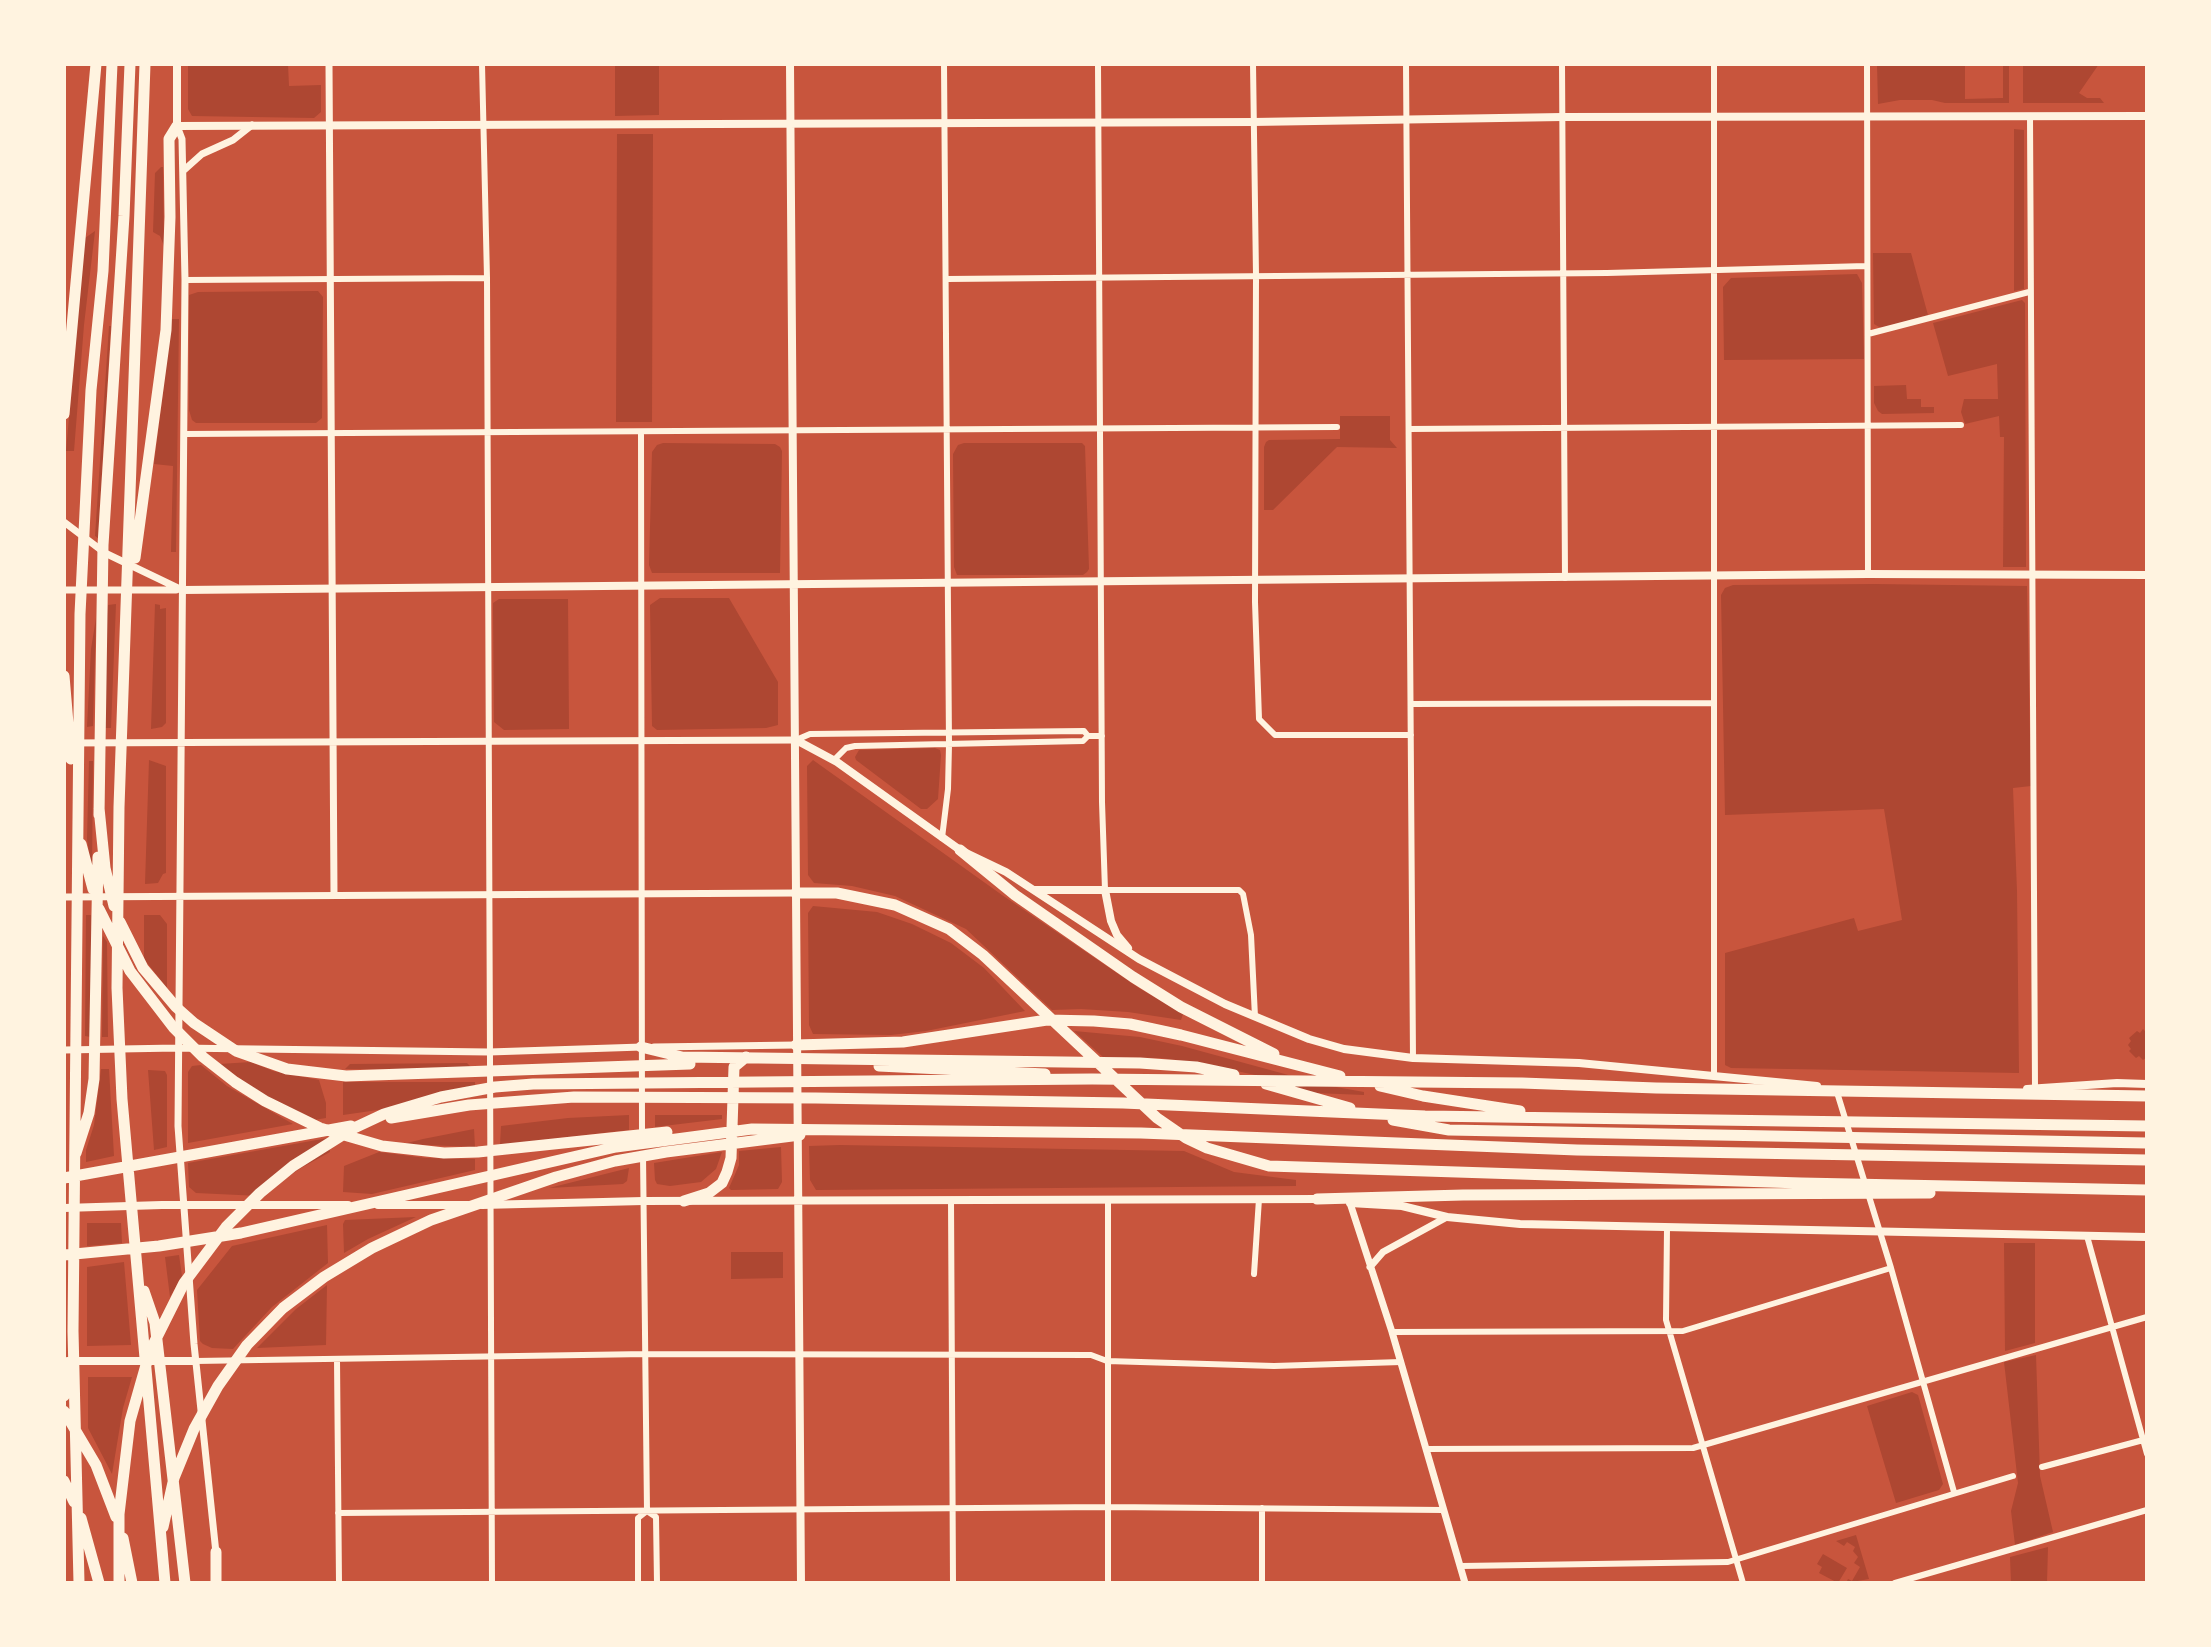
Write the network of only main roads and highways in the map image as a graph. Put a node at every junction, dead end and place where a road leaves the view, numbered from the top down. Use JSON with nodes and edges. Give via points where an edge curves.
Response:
{"nodes":[{"id":1,"x":96,"y":64,"type":"edge"},
{"id":2,"x":112,"y":64,"type":"edge"},
{"id":3,"x":130,"y":64,"type":"edge"},
{"id":4,"x":145,"y":64,"type":"edge"},
{"id":5,"x":177,"y":64,"type":"edge"},
{"id":6,"x":790,"y":64,"type":"edge"},
{"id":7,"x":2147,"y":116,"type":"edge"},
{"id":8,"x":791,"y":124,"type":"junction"},
{"id":9,"x":177,"y":126,"type":"junction"},
{"id":10,"x":64,"y":414,"type":"edge"},
{"id":11,"x":2147,"y":575,"type":"edge"},
{"id":12,"x":793,"y":585,"type":"junction"},
{"id":13,"x":182,"y":590,"type":"road end"},
{"id":14,"x":127,"y":623,"type":"junction"},
{"id":15,"x":64,"y":676,"type":"edge"},
{"id":16,"x":796,"y":740,"type":"junction"},
{"id":17,"x":99,"y":808,"type":"junction"},
{"id":18,"x":960,"y":850,"type":"junction"},
{"id":19,"x":1034,"y":890,"type":"junction"},
{"id":20,"x":796,"y":893,"type":"junction"},
{"id":21,"x":1139,"y":959,"type":"junction"},
{"id":22,"x":641,"y":1047,"type":"road end"},
{"id":23,"x":796,"y":1051,"type":"junction"},
{"id":24,"x":747,"y":1057,"type":"junction"},
{"id":25,"x":1300,"y":1065,"type":"junction"},
{"id":26,"x":1092,"y":1079,"type":"junction"},
{"id":27,"x":2147,"y":1084,"type":"edge"},
{"id":28,"x":2147,"y":1096,"type":"edge"},
{"id":29,"x":1549,"y":1116,"type":"junction"},
{"id":30,"x":2147,"y":1126,"type":"edge"},
{"id":31,"x":752,"y":1129,"type":"junction"},
{"id":32,"x":856,"y":1129,"type":"junction"},
{"id":33,"x":2147,"y":1143,"type":"edge"},
{"id":34,"x":2147,"y":1160,"type":"edge"},
{"id":35,"x":64,"y":1176,"type":"edge"},
{"id":36,"x":1800,"y":1190,"type":"junction"},
{"id":37,"x":2147,"y":1190,"type":"edge"},
{"id":38,"x":1317,"y":1199,"type":"junction"},
{"id":39,"x":684,"y":1201,"type":"junction"},
{"id":40,"x":797,"y":1202,"type":"junction"},
{"id":41,"x":69,"y":1213,"type":"edge"},
{"id":42,"x":2147,"y":1237,"type":"edge"},
{"id":43,"x":64,"y":1255,"type":"edge"},
{"id":44,"x":140,"y":1280,"type":"junction"},
{"id":45,"x":73,"y":1331,"type":"junction"},
{"id":46,"x":64,"y":1361,"type":"edge"},
{"id":47,"x":195,"y":1361,"type":"road end"},
{"id":48,"x":64,"y":1396,"type":"edge"},
{"id":49,"x":64,"y":1411,"type":"edge"},
{"id":50,"x":64,"y":1481,"type":"edge"},
{"id":51,"x":216,"y":1552,"type":"road end"},
{"id":52,"x":79,"y":1583,"type":"edge"},
{"id":53,"x":99,"y":1583,"type":"edge"},
{"id":54,"x":119,"y":1583,"type":"edge"},
{"id":55,"x":132,"y":1583,"type":"edge"},
{"id":56,"x":156,"y":1583,"type":"edge"},
{"id":57,"x":165,"y":1583,"type":"edge"},
{"id":58,"x":185,"y":1583,"type":"edge"},
{"id":59,"x":218,"y":1583,"type":"edge"},
{"id":60,"x":801,"y":1583,"type":"edge"}],
"edges":[{"from":1,"to":10,"type":"highway"},
{"from":2,"to":41,"type":"highway","via":[[80,614]]},
{"from":3,"to":17,"type":"highway","via":[[103,545]]},
{"from":4,"to":14,"type":"highway"},
{"from":5,"to":9,"type":"main road"},
{"from":6,"to":8,"type":"main road"},
{"from":7,"to":8,"type":"main road"},
{"from":8,"to":9,"type":"main road"},
{"from":8,"to":12,"type":"main road"},
{"from":9,"to":14,"type":"highway","via":[[169,139],[166,330]]},
{"from":11,"to":12,"type":"main road"},
{"from":12,"to":13,"type":"main road"},
{"from":12,"to":16,"type":"main road"},
{"from":14,"to":44,"type":"highway","via":[[117,988]]},
{"from":15,"to":31,"type":"highway","via":[[82,849],[110,935],[149,1000],[235,1082],[320,1128],[411,1151],[478,1152],[632,1135]]},
{"from":16,"to":18,"type":"main road","via":[[834,760]]},
{"from":16,"to":20,"type":"main road"},
{"from":17,"to":26,"type":"highway","via":[[117,917],[143,968],[208,1035],[287,1069],[346,1076],[783,1064],[1019,1071]]},
{"from":17,"to":35,"type":"highway","via":[[94,1079],[82,1137]]},
{"from":18,"to":19,"type":"main road"},
{"from":18,"to":25,"type":"highway","via":[[1015,895],[1160,994]]},
{"from":19,"to":21,"type":"main road"},
{"from":19,"to":21,"type":"main road","via":[[1105,890],[1117,935]]},
{"from":20,"to":23,"type":"main road"},
{"from":20,"to":36,"type":"highway","via":[[837,893],[895,905],[949,929],[1157,1118],[1186,1138],[1243,1160],[1316,1170]]},
{"from":21,"to":27,"type":"main road","via":[[1186,986],[1309,1039],[1413,1058],[1579,1063],[1836,1088]]},
{"from":22,"to":24,"type":"highway","via":[[682,1057]]},
{"from":23,"to":24,"type":"highway"},
{"from":23,"to":25,"type":"highway","via":[[903,1042],[1047,1020],[1094,1021],[1130,1024]]},
{"from":23,"to":33,"type":"highway","via":[[1196,1067],[1426,1127]]},
{"from":23,"to":40,"type":"main road"},
{"from":24,"to":39,"type":"highway","via":[[734,1067],[727,1172],[709,1193]]},
{"from":25,"to":29,"type":"highway","via":[[1423,1096]]},
{"from":26,"to":28,"type":"highway"},
{"from":26,"to":54,"type":"highway","via":[[495,1087],[419,1103],[352,1129],[293,1166],[241,1211],[210,1245],[166,1316],[130,1421],[119,1514]]},
{"from":29,"to":30,"type":"highway"},
{"from":29,"to":35,"type":"highway","via":[[1108,1102],[574,1097],[410,1114]]},
{"from":31,"to":32,"type":"highway"},
{"from":31,"to":43,"type":"highway","via":[[601,1150],[241,1233]]},
{"from":32,"to":34,"type":"highway"},
{"from":32,"to":56,"type":"highway","via":[[666,1152],[556,1177],[431,1220],[324,1277],[247,1345],[194,1429],[174,1478]]},
{"from":36,"to":37,"type":"highway"},
{"from":36,"to":38,"type":"highway"},
{"from":38,"to":40,"type":"main road"},
{"from":38,"to":42,"type":"main road","via":[[1520,1224]]},
{"from":39,"to":40,"type":"main road"},
{"from":39,"to":41,"type":"main road","via":[[162,1205]]},
{"from":40,"to":60,"type":"main road"},
{"from":41,"to":45,"type":"highway"},
{"from":44,"to":57,"type":"highway"},
{"from":44,"to":58,"type":"highway","via":[[155,1323]]},
{"from":45,"to":48,"type":"highway"},
{"from":45,"to":52,"type":"highway"},
{"from":46,"to":47,"type":"main road"},
{"from":49,"to":55,"type":"highway","via":[[112,1502]]},
{"from":50,"to":53,"type":"highway","via":[[89,1539]]},
{"from":51,"to":59,"type":"highway"}]}
